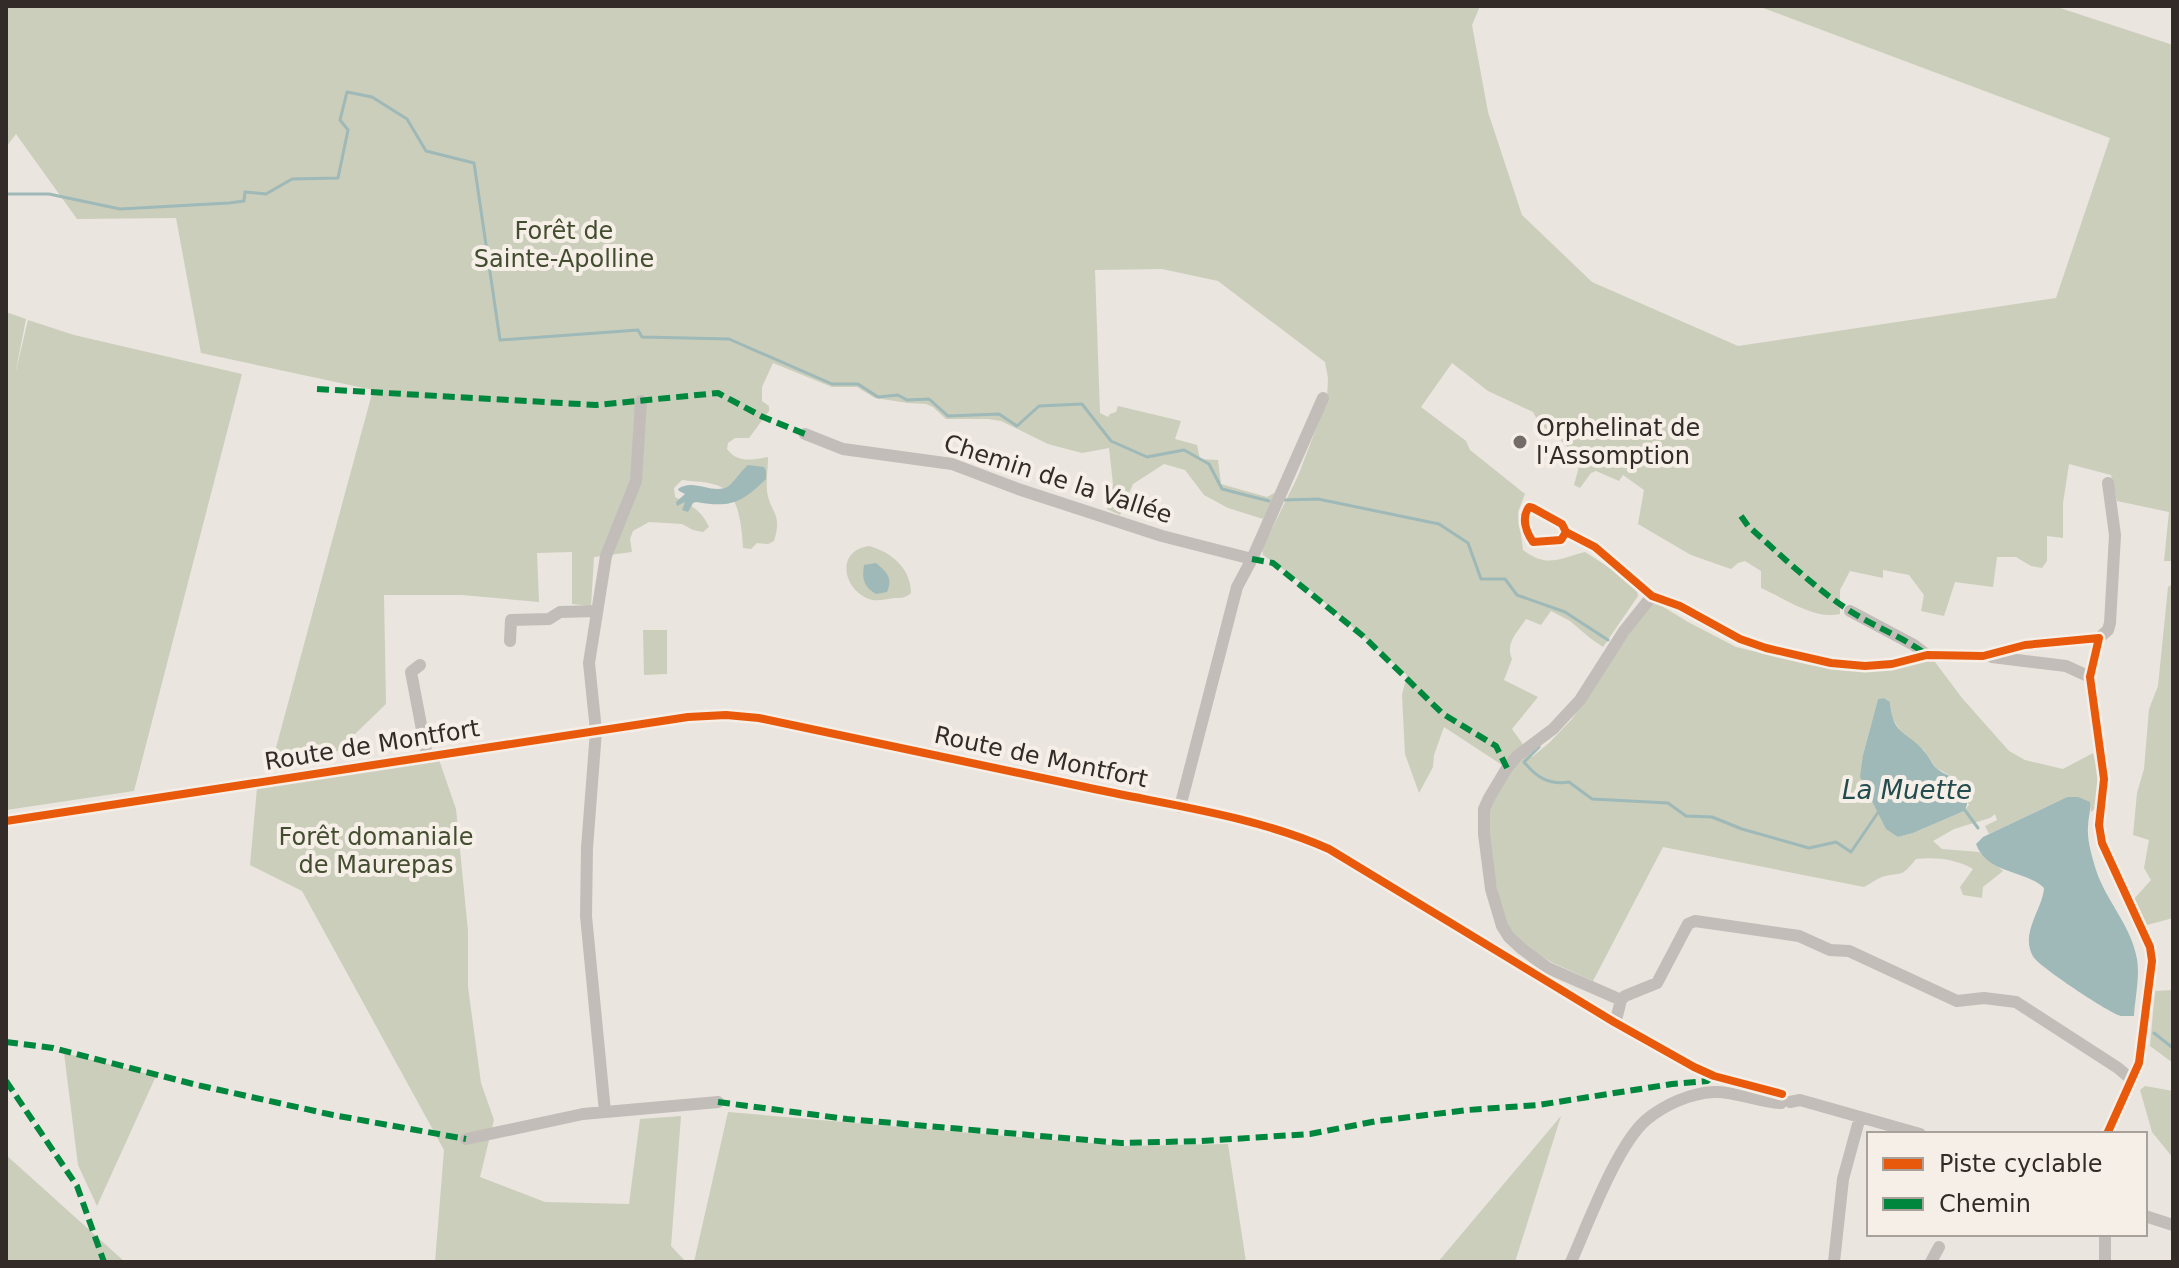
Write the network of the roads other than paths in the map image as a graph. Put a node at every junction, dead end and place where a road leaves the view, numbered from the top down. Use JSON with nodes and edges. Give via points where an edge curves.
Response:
{"nodes":[{"id":1,"x":1323,"y":398,"type":"dead end"},
{"id":2,"x":641,"y":401,"type":"dead end"},
{"id":3,"x":805,"y":434,"type":"dead end"},
{"id":4,"x":2108,"y":483,"type":"dead end"},
{"id":5,"x":1566,"y":532,"type":"dead end"},
{"id":6,"x":1252,"y":559,"type":"junction"},
{"id":7,"x":1652,"y":596,"type":"junction"},
{"id":8,"x":597,"y":611,"type":"junction"},
{"id":9,"x":1850,"y":611,"type":"dead end"},
{"id":10,"x":2099,"y":638,"type":"junction"},
{"id":11,"x":510,"y":641,"type":"dead end"},
{"id":12,"x":1927,"y":655,"type":"junction"},
{"id":13,"x":1983,"y":656,"type":"junction"},
{"id":14,"x":420,"y":665,"type":"dead end"},
{"id":15,"x":2090,"y":677,"type":"junction"},
{"id":16,"x":596,"y":731,"type":"junction"},
{"id":17,"x":427,"y":756,"type":"junction"},
{"id":18,"x":1180,"y":807,"type":"junction"},
{"id":19,"x":6,"y":821,"type":"edge"},
{"id":20,"x":1621,"y":1000,"type":"junction"},
{"id":21,"x":1614,"y":1022,"type":"junction"},
{"id":22,"x":2132,"y":1080,"type":"junction"},
{"id":23,"x":1784,"y":1100,"type":"junction"},
{"id":24,"x":718,"y":1102,"type":"dead end"},
{"id":25,"x":605,"y":1112,"type":"junction"},
{"id":26,"x":1860,"y":1117,"type":"junction"},
{"id":27,"x":1913,"y":1132,"type":"edge"},
{"id":28,"x":2108,"y":1132,"type":"edge"},
{"id":29,"x":466,"y":1139,"type":"dead end"},
{"id":30,"x":2147,"y":1217,"type":"edge"},
{"id":31,"x":2173,"y":1225,"type":"edge"},
{"id":32,"x":2105,"y":1236,"type":"edge"},
{"id":33,"x":1939,"y":1247,"type":"dead end"},
{"id":34,"x":1571,"y":1262,"type":"edge"},
{"id":35,"x":1834,"y":1262,"type":"edge"},
{"id":36,"x":1931,"y":1262,"type":"edge"},
{"id":37,"x":2105,"y":1262,"type":"edge"}],
"edges":[{"from":1,"to":6,"type":"street"},
{"from":2,"to":8,"type":"street","via":[[636,481],[606,556]]},
{"from":3,"to":6,"type":"street","name":"Chemin de la Vallée","via":[[843,449],[952,464],[1162,536]]},
{"from":4,"to":10,"type":"street","via":[[2115,535],[2111,608],[2108,630]]},
{"from":5,"to":7,"type":"street","via":[[1595,547]]},
{"from":6,"to":18,"type":"street","via":[[1237,587]]},
{"from":7,"to":12,"type":"street","via":[[1740,639],[1831,663],[1892,664]]},
{"from":7,"to":20,"type":"street","via":[[1580,700],[1507,768],[1484,809],[1491,889],[1502,926],[1548,968]]},
{"from":8,"to":11,"type":"street","via":[[511,620]]},
{"from":8,"to":16,"type":"street","via":[[589,663]]},
{"from":9,"to":12,"type":"street"},
{"from":10,"to":13,"type":"street","via":[[2025,645]]},
{"from":10,"to":15,"type":"street"},
{"from":12,"to":13,"type":"street"},
{"from":13,"to":15,"type":"street","via":[[2066,666]]},
{"from":14,"to":17,"type":"street","via":[[411,672]]},
{"from":15,"to":22,"type":"street","via":[[2104,779],[2102,843],[2152,961],[2139,1063]]},
{"from":16,"to":17,"type":"street","name":"Route de Montfort"},
{"from":16,"to":18,"type":"street","name":"Route de Montfort","via":[[688,717],[759,718]]},
{"from":16,"to":25,"type":"street","via":[[586,916]]},
{"from":17,"to":19,"type":"street","name":"Route de Montfort"},
{"from":18,"to":21,"type":"street","name":"Route de Montfort","via":[[1266,825],[1329,849]]},
{"from":20,"to":21,"type":"street"},
{"from":20,"to":22,"type":"street","via":[[1657,983],[1688,924],[1695,921],[1799,936],[1830,950],[1849,951],[1957,1001],[2016,1002]]},
{"from":21,"to":23,"type":"street","name":"Route de Montfort","via":[[1704,1071]]},
{"from":22,"to":28,"type":"street"},
{"from":23,"to":26,"type":"street","name":"Route de Montfort"},
{"from":23,"to":34,"type":"street","via":[[1768,1102],[1716,1091],[1690,1096],[1645,1121],[1625,1147]]},
{"from":24,"to":25,"type":"street"},
{"from":25,"to":29,"type":"street"},
{"from":26,"to":27,"type":"street","name":"Route de Montfort"},
{"from":26,"to":35,"type":"street","via":[[1843,1179]]},
{"from":30,"to":31,"type":"street"},
{"from":32,"to":37,"type":"street"},
{"from":33,"to":36,"type":"street"}]}
